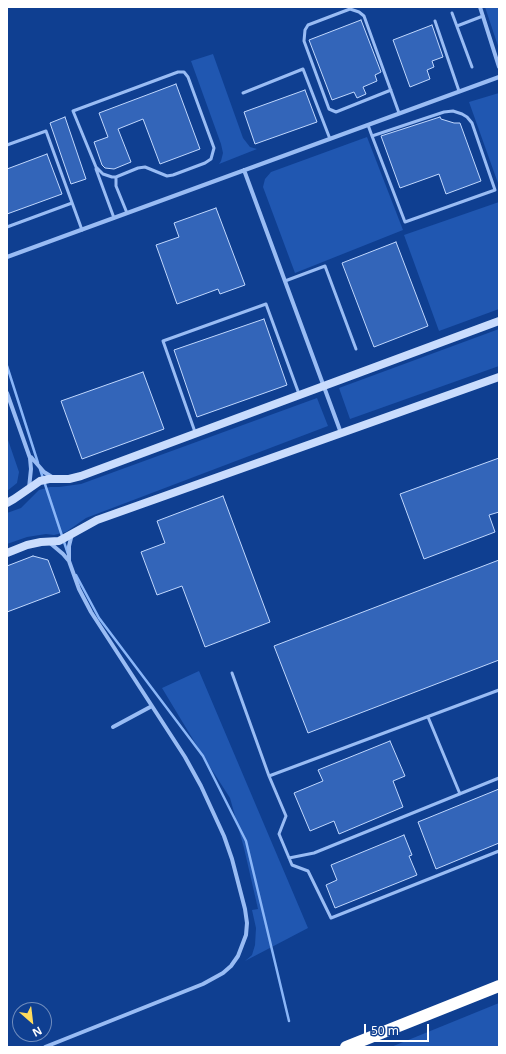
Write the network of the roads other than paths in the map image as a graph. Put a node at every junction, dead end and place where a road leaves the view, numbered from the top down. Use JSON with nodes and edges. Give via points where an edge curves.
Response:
{"nodes":[{"id":1,"x":480,"y":7,"type":"edge"},
{"id":2,"x":452,"y":13,"type":"dead end"},
{"id":3,"x":483,"y":16,"type":"junction"},
{"id":4,"x":435,"y":21,"type":"dead end"},
{"id":5,"x":457,"y":26,"type":"junction"},
{"id":6,"x":472,"y":67,"type":"dead end"},
{"id":7,"x":499,"y":68,"type":"edge"},
{"id":8,"x":499,"y":77,"type":"edge"},
{"id":9,"x":390,"y":90,"type":"junction"},
{"id":10,"x":459,"y":91,"type":"junction"},
{"id":11,"x":242,"y":93,"type":"dead end"},
{"id":12,"x":399,"y":113,"type":"junction"},
{"id":13,"x":368,"y":125,"type":"junction"},
{"id":14,"x":372,"y":136,"type":"junction"},
{"id":15,"x":330,"y":139,"type":"junction"},
{"id":16,"x":7,"y":145,"type":"edge"},
{"id":17,"x":96,"y":167,"type":"junction"},
{"id":18,"x":244,"y":170,"type":"junction"},
{"id":19,"x":116,"y":177,"type":"junction"},
{"id":20,"x":72,"y":203,"type":"junction"},
{"id":21,"x":127,"y":213,"type":"junction"},
{"id":22,"x":114,"y":218,"type":"junction"},
{"id":23,"x":7,"y":227,"type":"edge"},
{"id":24,"x":82,"y":230,"type":"junction"},
{"id":25,"x":7,"y":257,"type":"edge"},
{"id":26,"x":285,"y":281,"type":"junction"},
{"id":27,"x":499,"y":321,"type":"edge"},
{"id":28,"x":356,"y":349,"type":"dead end"},
{"id":29,"x":499,"y":377,"type":"edge"},
{"id":30,"x":323,"y":386,"type":"junction"},
{"id":31,"x":7,"y":393,"type":"edge"},
{"id":32,"x":299,"y":395,"type":"junction"},
{"id":33,"x":341,"y":433,"type":"junction"},
{"id":34,"x":196,"y":434,"type":"junction"},
{"id":35,"x":29,"y":456,"type":"junction"},
{"id":36,"x":55,"y":480,"type":"junction"},
{"id":37,"x":28,"y":490,"type":"junction"},
{"id":38,"x":7,"y":503,"type":"edge"},
{"id":39,"x":73,"y":534,"type":"junction"},
{"id":40,"x":49,"y":542,"type":"junction"},
{"id":41,"x":7,"y":553,"type":"edge"},
{"id":42,"x":69,"y":561,"type":"junction"},
{"id":43,"x":232,"y":673,"type":"dead end"},
{"id":44,"x":499,"y":690,"type":"edge"},
{"id":45,"x":152,"y":706,"type":"junction"},
{"id":46,"x":428,"y":717,"type":"junction"},
{"id":47,"x":113,"y":727,"type":"dead end"},
{"id":48,"x":269,"y":776,"type":"junction"},
{"id":49,"x":499,"y":778,"type":"edge"},
{"id":50,"x":460,"y":794,"type":"junction"},
{"id":51,"x":499,"y":851,"type":"edge"},
{"id":52,"x":289,"y":858,"type":"junction"},
{"id":53,"x":499,"y":986,"type":"edge"},
{"id":54,"x":45,"y":1047,"type":"edge"},
{"id":55,"x":346,"y":1047,"type":"edge"}],
"edges":[{"from":1,"to":3,"type":"street"},
{"from":2,"to":5,"type":"lane"},
{"from":3,"to":5,"type":"lane"},
{"from":3,"to":7,"type":"street"},
{"from":4,"to":10,"type":"lane"},
{"from":5,"to":6,"type":"lane"},
{"from":8,"to":10,"type":"street"},
{"from":9,"to":9,"type":"lane","via":[[364,16],[359,12],[350,9],[308,25],[304,41],[329,109],[336,112]]},
{"from":9,"to":12,"type":"lane"},
{"from":10,"to":12,"type":"street"},
{"from":11,"to":15,"type":"lane","via":[[303,69]]},
{"from":12,"to":13,"type":"street"},
{"from":13,"to":14,"type":"lane"},
{"from":13,"to":15,"type":"street"},
{"from":14,"to":14,"type":"lane","via":[[405,222],[495,190],[472,123],[462,114],[444,112]]},
{"from":15,"to":18,"type":"street"},
{"from":16,"to":20,"type":"lane","via":[[46,131]]},
{"from":17,"to":19,"type":"lane","via":[[103,174]]},
{"from":17,"to":19,"type":"lane","via":[[73,112],[178,72],[184,72],[214,148],[211,159],[173,175],[167,176],[145,167]]},
{"from":17,"to":22,"type":"lane"},
{"from":18,"to":21,"type":"street"},
{"from":18,"to":26,"type":"street"},
{"from":19,"to":21,"type":"lane","via":[[116,186]]},
{"from":20,"to":23,"type":"lane"},
{"from":20,"to":24,"type":"lane"},
{"from":21,"to":22,"type":"street"},
{"from":22,"to":24,"type":"street"},
{"from":24,"to":25,"type":"street"},
{"from":26,"to":28,"type":"lane","via":[[325,266]]},
{"from":26,"to":30,"type":"street"},
{"from":27,"to":30,"type":"street"},
{"from":29,"to":33,"type":"street"},
{"from":30,"to":32,"type":"street"},
{"from":30,"to":33,"type":"street"},
{"from":31,"to":35,"type":"street"},
{"from":32,"to":34,"type":"street"},
{"from":32,"to":34,"type":"lane","via":[[266,304],[163,341]]},
{"from":33,"to":39,"type":"street","via":[[97,520]]},
{"from":34,"to":36,"type":"street","via":[[81,476]]},
{"from":35,"to":36,"type":"street"},
{"from":35,"to":37,"type":"street","via":[[32,469]]},
{"from":36,"to":37,"type":"street","via":[[40,481]]},
{"from":37,"to":38,"type":"street"},
{"from":39,"to":40,"type":"street","via":[[59,541]]},
{"from":39,"to":42,"type":"street","via":[[69,546]]},
{"from":40,"to":41,"type":"street","via":[[27,545]]},
{"from":40,"to":42,"type":"street"},
{"from":42,"to":45,"type":"street","via":[[91,612]]},
{"from":43,"to":48,"type":"lane"},
{"from":44,"to":46,"type":"lane"},
{"from":45,"to":47,"type":"street"},
{"from":45,"to":54,"type":"street","via":[[185,757],[224,836],[245,909],[247,923],[243,945],[231,966],[214,979]]},
{"from":46,"to":48,"type":"lane"},
{"from":46,"to":50,"type":"lane"},
{"from":48,"to":52,"type":"lane","via":[[286,816],[279,834]]},
{"from":49,"to":50,"type":"lane"},
{"from":50,"to":52,"type":"lane","via":[[314,854]]},
{"from":51,"to":52,"type":"lane","via":[[331,918],[308,871],[292,865]]},
{"from":53,"to":55,"type":"highway"}]}
